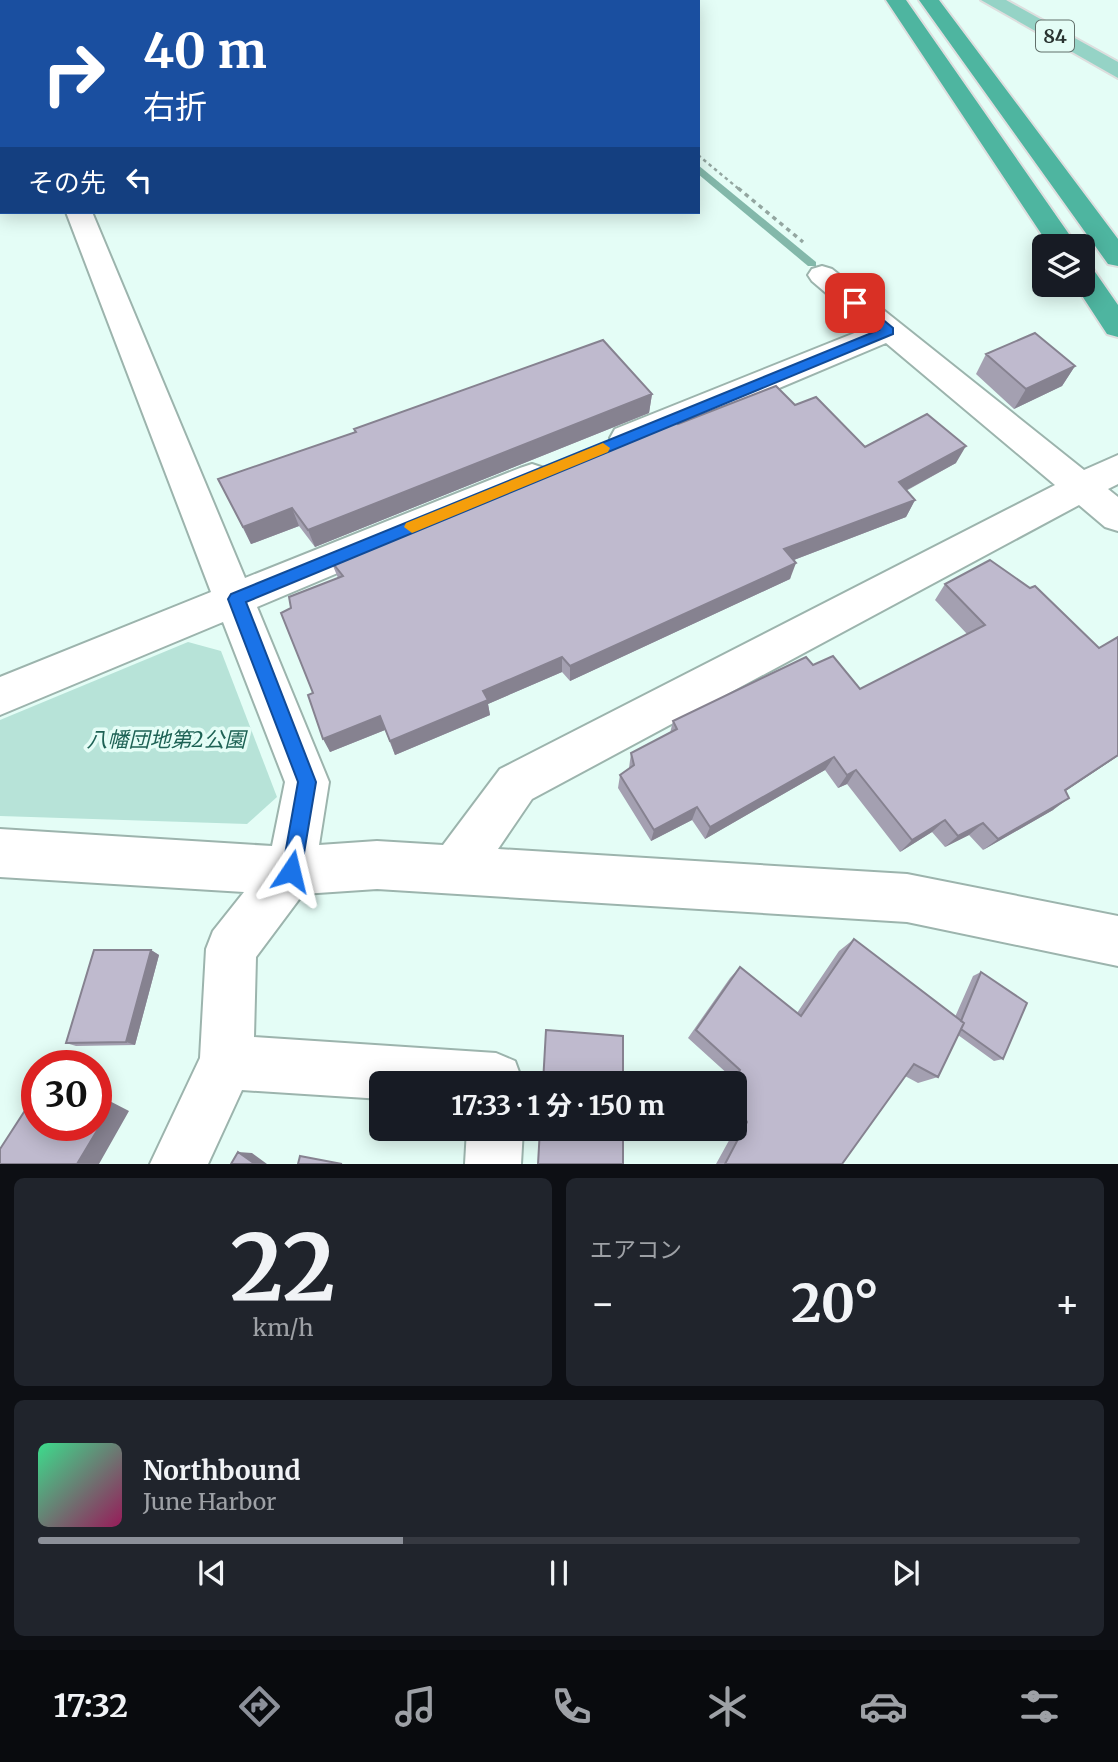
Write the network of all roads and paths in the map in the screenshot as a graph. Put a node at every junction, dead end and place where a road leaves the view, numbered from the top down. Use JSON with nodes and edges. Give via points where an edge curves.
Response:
{"nodes":[{"id":1,"x":896,"y":0,"type":"edge"},
{"id":2,"x":929,"y":0,"type":"edge"},
{"id":3,"x":991,"y":0,"type":"edge"},
{"id":4,"x":1118,"y":71,"type":"edge"},
{"id":5,"x":700,"y":157,"type":"edge"},
{"id":6,"x":80,"y":214,"type":"edge"},
{"id":7,"x":1055,"y":234,"type":"edge"},
{"id":8,"x":1118,"y":258,"type":"edge"},
{"id":9,"x":822,"y":275,"type":"joint"},
{"id":10,"x":1095,"y":293,"type":"edge"},
{"id":11,"x":1118,"y":327,"type":"edge"},
{"id":12,"x":888,"y":331,"type":"junction"},
{"id":13,"x":1118,"y":468,"type":"edge"},
{"id":14,"x":1080,"y":486,"type":"junction"},
{"id":15,"x":1118,"y":517,"type":"edge"},
{"id":16,"x":236,"y":599,"type":"junction"},
{"id":17,"x":0,"y":696,"type":"edge"},
{"id":18,"x":0,"y":853,"type":"edge"},
{"id":19,"x":455,"y":869,"type":"junction"},
{"id":20,"x":291,"y":871,"type":"junction"},
{"id":21,"x":1118,"y":941,"type":"edge"},
{"id":22,"x":227,"y":1062,"type":"junction"},
{"id":23,"x":369,"y":1072,"type":"edge"},
{"id":24,"x":494,"y":1141,"type":"edge"},
{"id":25,"x":178,"y":1164,"type":"edge"},
{"id":26,"x":493,"y":1164,"type":"edge"}],
"edges":[{"from":1,"to":7,"type":"highway"},
{"from":2,"to":8,"type":"highway"},
{"from":3,"to":4,"type":"main road","number":"84"},
{"from":5,"to":9,"type":"path","via":[[807,245]]},
{"from":6,"to":16,"type":"street"},
{"from":9,"to":12,"type":"street"},
{"from":10,"to":11,"type":"highway"},
{"from":12,"to":14,"type":"street"},
{"from":12,"to":16,"type":"street"},
{"from":13,"to":14,"type":"street"},
{"from":14,"to":15,"type":"street"},
{"from":14,"to":19,"type":"street","via":[[516,784]]},
{"from":16,"to":17,"type":"street"},
{"from":16,"to":20,"type":"street","via":[[307,782]]},
{"from":18,"to":20,"type":"street"},
{"from":19,"to":20,"type":"street","via":[[377,865]]},
{"from":19,"to":21,"type":"street","via":[[907,898]]},
{"from":20,"to":22,"type":"street","via":[[231,949]]},
{"from":22,"to":23,"type":"street"},
{"from":22,"to":25,"type":"street"},
{"from":24,"to":26,"type":"street"}]}
